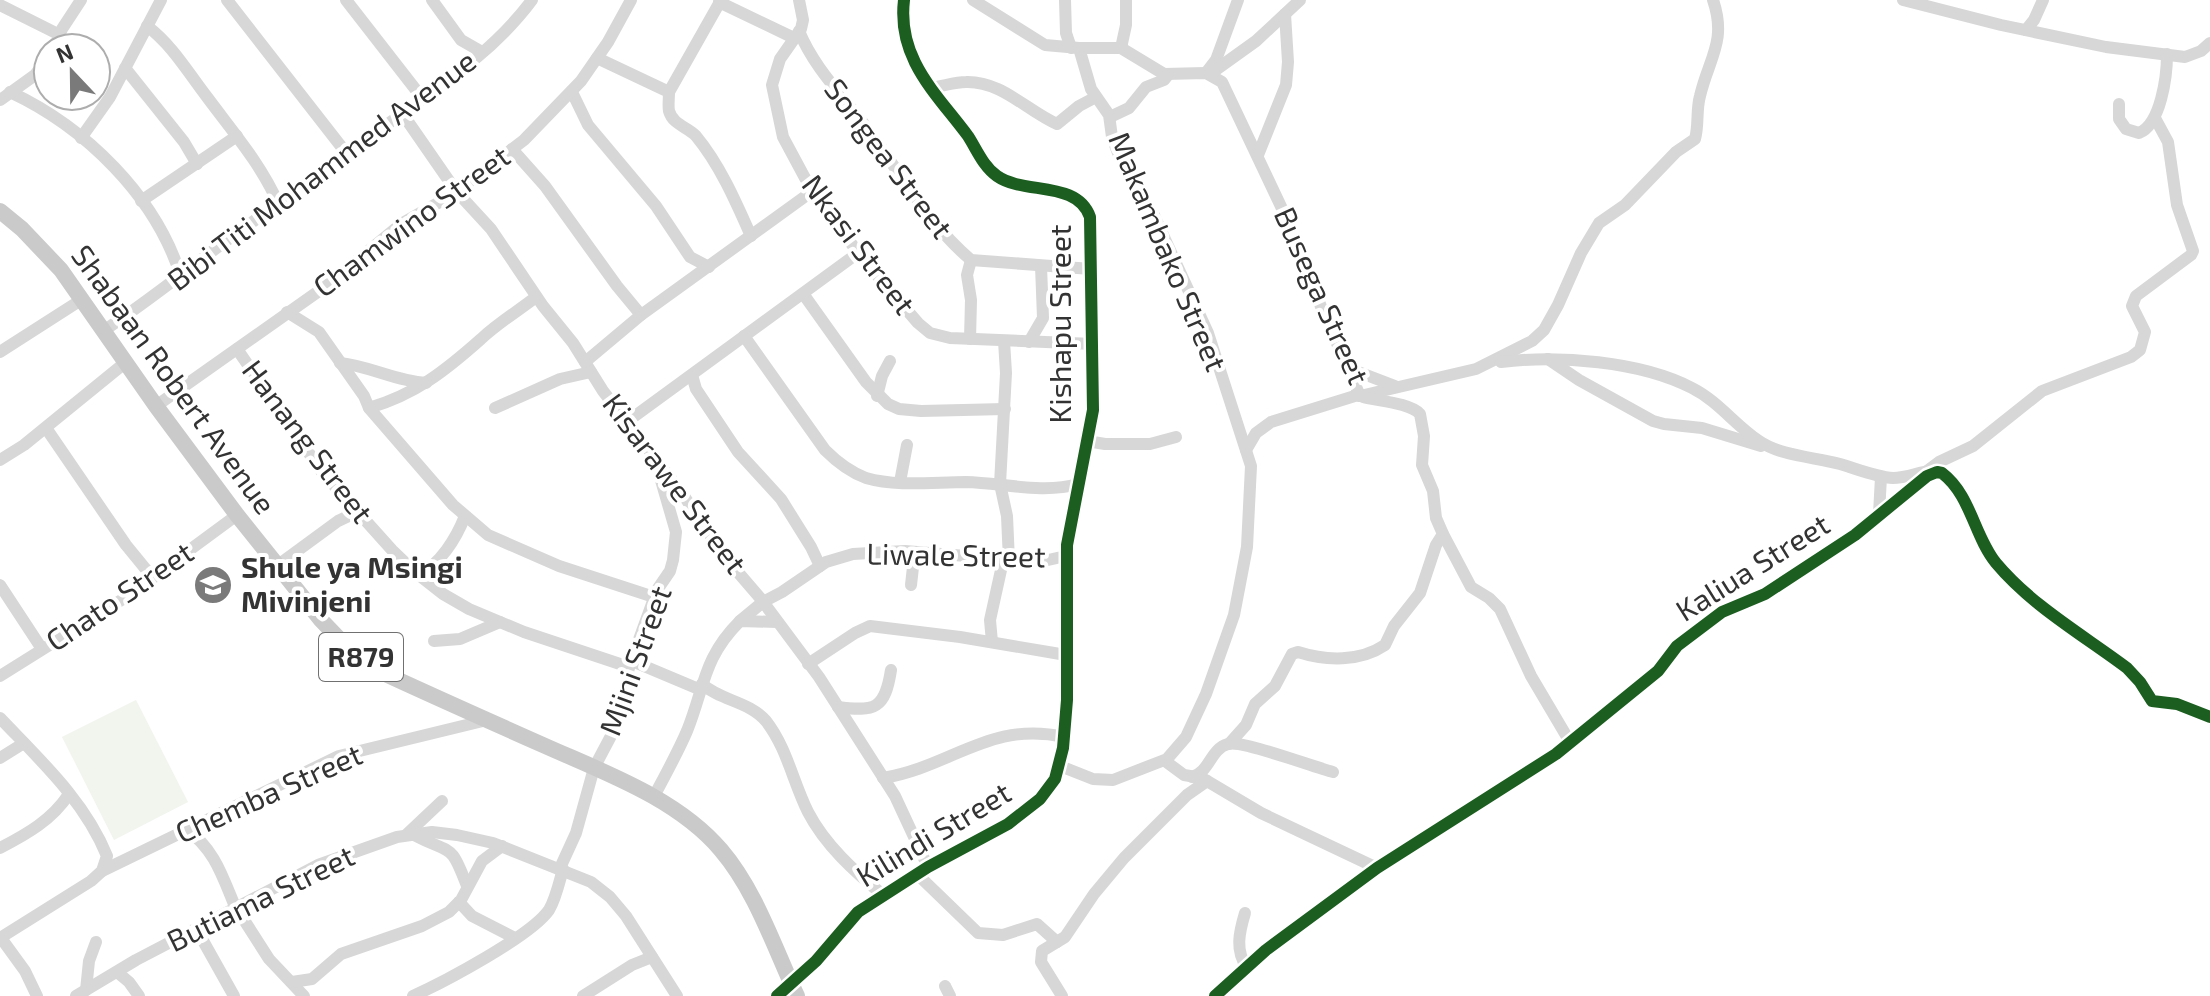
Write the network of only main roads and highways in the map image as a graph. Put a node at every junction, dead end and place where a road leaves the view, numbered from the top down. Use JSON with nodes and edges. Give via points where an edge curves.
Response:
{"nodes":[{"id":1,"x":0,"y":211,"type":"edge"},
{"id":2,"x":794,"y":990,"type":"edge"}],
"edges":[{"from":1,"to":2,"type":"main road","name":"Shabaan Robert Avenue","number":"R879","via":[[61,270],[237,515],[345,645],[381,672],[594,768],[696,826],[728,860],[756,906]]}]}
